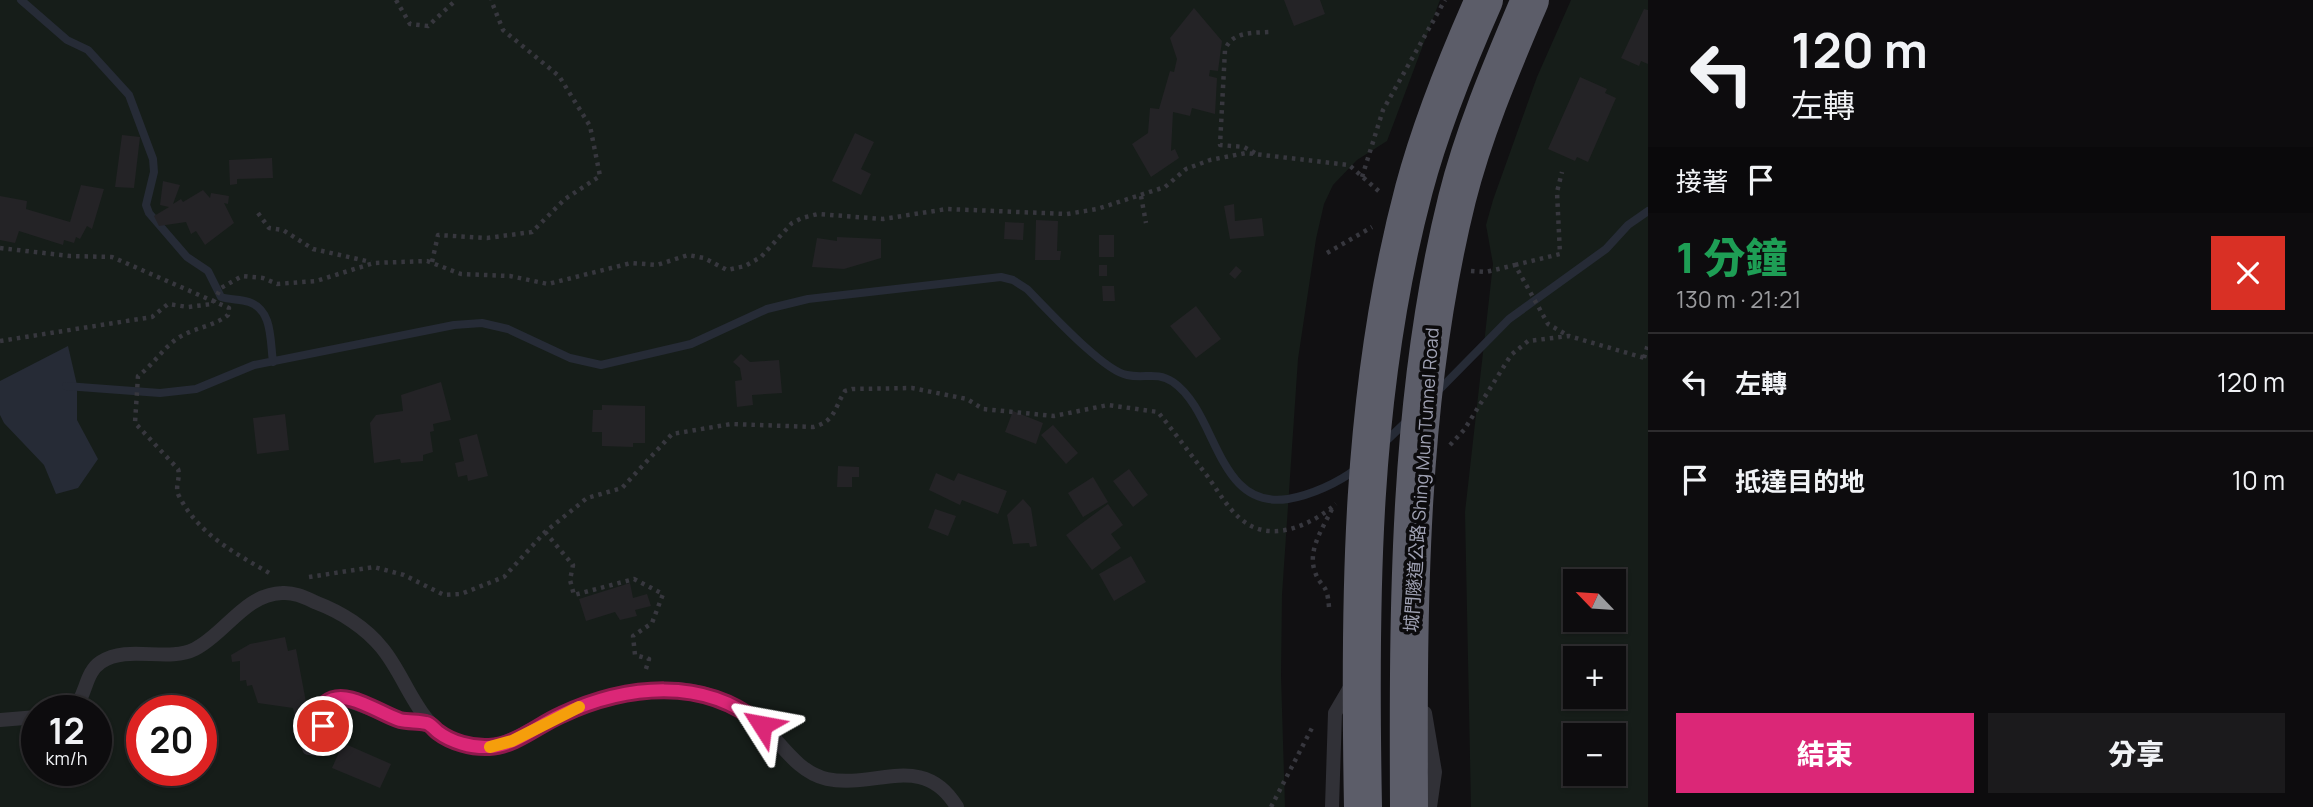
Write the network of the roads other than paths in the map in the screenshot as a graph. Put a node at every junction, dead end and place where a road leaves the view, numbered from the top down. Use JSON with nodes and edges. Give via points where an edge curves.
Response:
{"nodes":[{"id":1,"x":1483,"y":0,"type":"edge"},
{"id":2,"x":1530,"y":0,"type":"edge"},
{"id":3,"x":1360,"y":670,"type":"junction"},
{"id":4,"x":1409,"y":673,"type":"junction"},
{"id":5,"x":83,"y":695,"type":"edge"},
{"id":6,"x":21,"y":718,"type":"edge"},
{"id":7,"x":0,"y":720,"type":"edge"},
{"id":8,"x":429,"y":723,"type":"junction"},
{"id":9,"x":305,"y":729,"type":"dead end"},
{"id":10,"x":957,"y":807,"type":"edge"},
{"id":11,"x":1332,"y":807,"type":"edge"},
{"id":12,"x":1363,"y":807,"type":"edge"},
{"id":13,"x":1409,"y":807,"type":"edge"},
{"id":14,"x":1430,"y":807,"type":"edge"}],
"edges":[{"from":1,"to":3,"type":"highway","via":[[1415,186],[1388,310],[1345,607]]},
{"from":2,"to":4,"type":"highway","name":"城門隧道公路 Shing Mun Tunnel Road","via":[[1463,179],[1442,266],[1426,376]]},
{"from":3,"to":11,"type":"lane","via":[[1335,713]]},
{"from":3,"to":12,"type":"highway"},
{"from":4,"to":13,"type":"highway","name":"城門隧道公路 Shing Mun Tunnel Road"},
{"from":4,"to":14,"type":"lane","via":[[1424,706],[1435,772]]},
{"from":5,"to":8,"type":"lane","via":[[92,671],[104,660],[192,651],[257,600],[292,594],[347,618],[380,645]]},
{"from":6,"to":7,"type":"lane"},
{"from":8,"to":9,"type":"lane","via":[[401,720],[338,697],[325,705],[319,749],[309,748]]},
{"from":8,"to":10,"type":"lane","via":[[450,739],[490,747],[601,700],[649,690],[680,690],[718,699],[750,715],[798,764],[822,778],[919,776],[941,787]]}]}
